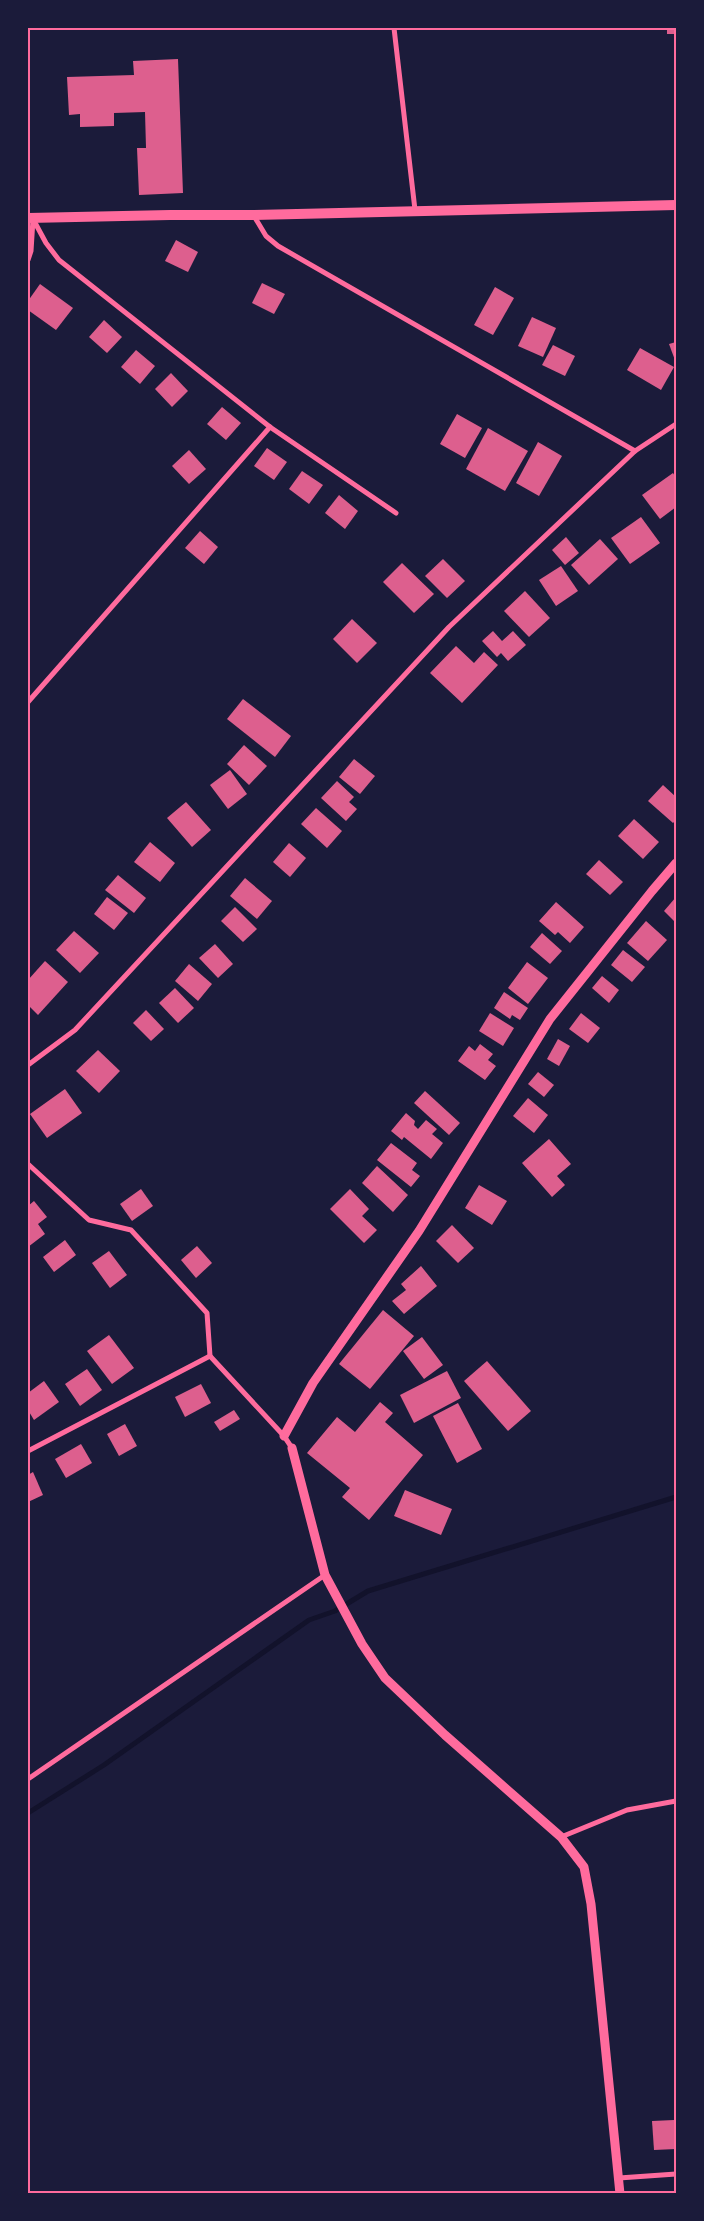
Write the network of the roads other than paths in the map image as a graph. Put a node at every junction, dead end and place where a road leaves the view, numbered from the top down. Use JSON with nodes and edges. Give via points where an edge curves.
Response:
{"nodes":[{"id":1,"x":394,"y":28,"type":"edge"},
{"id":2,"x":676,"y":205,"type":"edge"},
{"id":3,"x":415,"y":210,"type":"junction"},
{"id":4,"x":254,"y":215,"type":"junction"},
{"id":5,"x":30,"y":218,"type":"edge"},
{"id":6,"x":28,"y":260,"type":"edge"},
{"id":7,"x":676,"y":424,"type":"edge"},
{"id":8,"x":270,"y":427,"type":"junction"},
{"id":9,"x":635,"y":451,"type":"junction"},
{"id":10,"x":396,"y":513,"type":"dead end"},
{"id":11,"x":28,"y":702,"type":"edge"},
{"id":12,"x":676,"y":864,"type":"edge"},
{"id":13,"x":28,"y":1065,"type":"edge"},
{"id":14,"x":28,"y":1164,"type":"edge"},
{"id":15,"x":210,"y":1356,"type":"junction"},
{"id":16,"x":284,"y":1436,"type":"junction"},
{"id":17,"x":292,"y":1448,"type":"joint"},
{"id":18,"x":28,"y":1451,"type":"edge"},
{"id":19,"x":325,"y":1575,"type":"junction"},
{"id":20,"x":28,"y":1779,"type":"edge"},
{"id":21,"x":676,"y":1801,"type":"edge"},
{"id":22,"x":561,"y":1837,"type":"junction"},
{"id":23,"x":676,"y":2174,"type":"edge"},
{"id":24,"x":620,"y":2178,"type":"junction"},
{"id":25,"x":620,"y":2194,"type":"edge"}],
"edges":[{"from":1,"to":3,"type":"street"},
{"from":2,"to":3,"type":"main road"},
{"from":3,"to":4,"type":"main road"},
{"from":4,"to":5,"type":"main road"},
{"from":4,"to":9,"type":"street","via":[[266,236],[278,246]]},
{"from":5,"to":6,"type":"street","via":[[31,251]]},
{"from":5,"to":8,"type":"street","via":[[59,260]]},
{"from":7,"to":9,"type":"street"},
{"from":8,"to":10,"type":"street"},
{"from":8,"to":11,"type":"street"},
{"from":9,"to":13,"type":"street","via":[[449,627],[75,1030]]},
{"from":12,"to":16,"type":"street","via":[[550,1019],[419,1231],[313,1383]]},
{"from":14,"to":15,"type":"street","via":[[89,1220],[131,1230],[207,1313]]},
{"from":15,"to":16,"type":"street"},
{"from":15,"to":18,"type":"street"},
{"from":16,"to":17,"type":"street"},
{"from":17,"to":19,"type":"street"},
{"from":19,"to":20,"type":"street"},
{"from":19,"to":22,"type":"street","via":[[384,1678]]},
{"from":21,"to":22,"type":"street","via":[[627,1810]]},
{"from":22,"to":24,"type":"street","via":[[584,1867],[591,1904]]},
{"from":23,"to":24,"type":"street"},
{"from":24,"to":25,"type":"street"}]}
